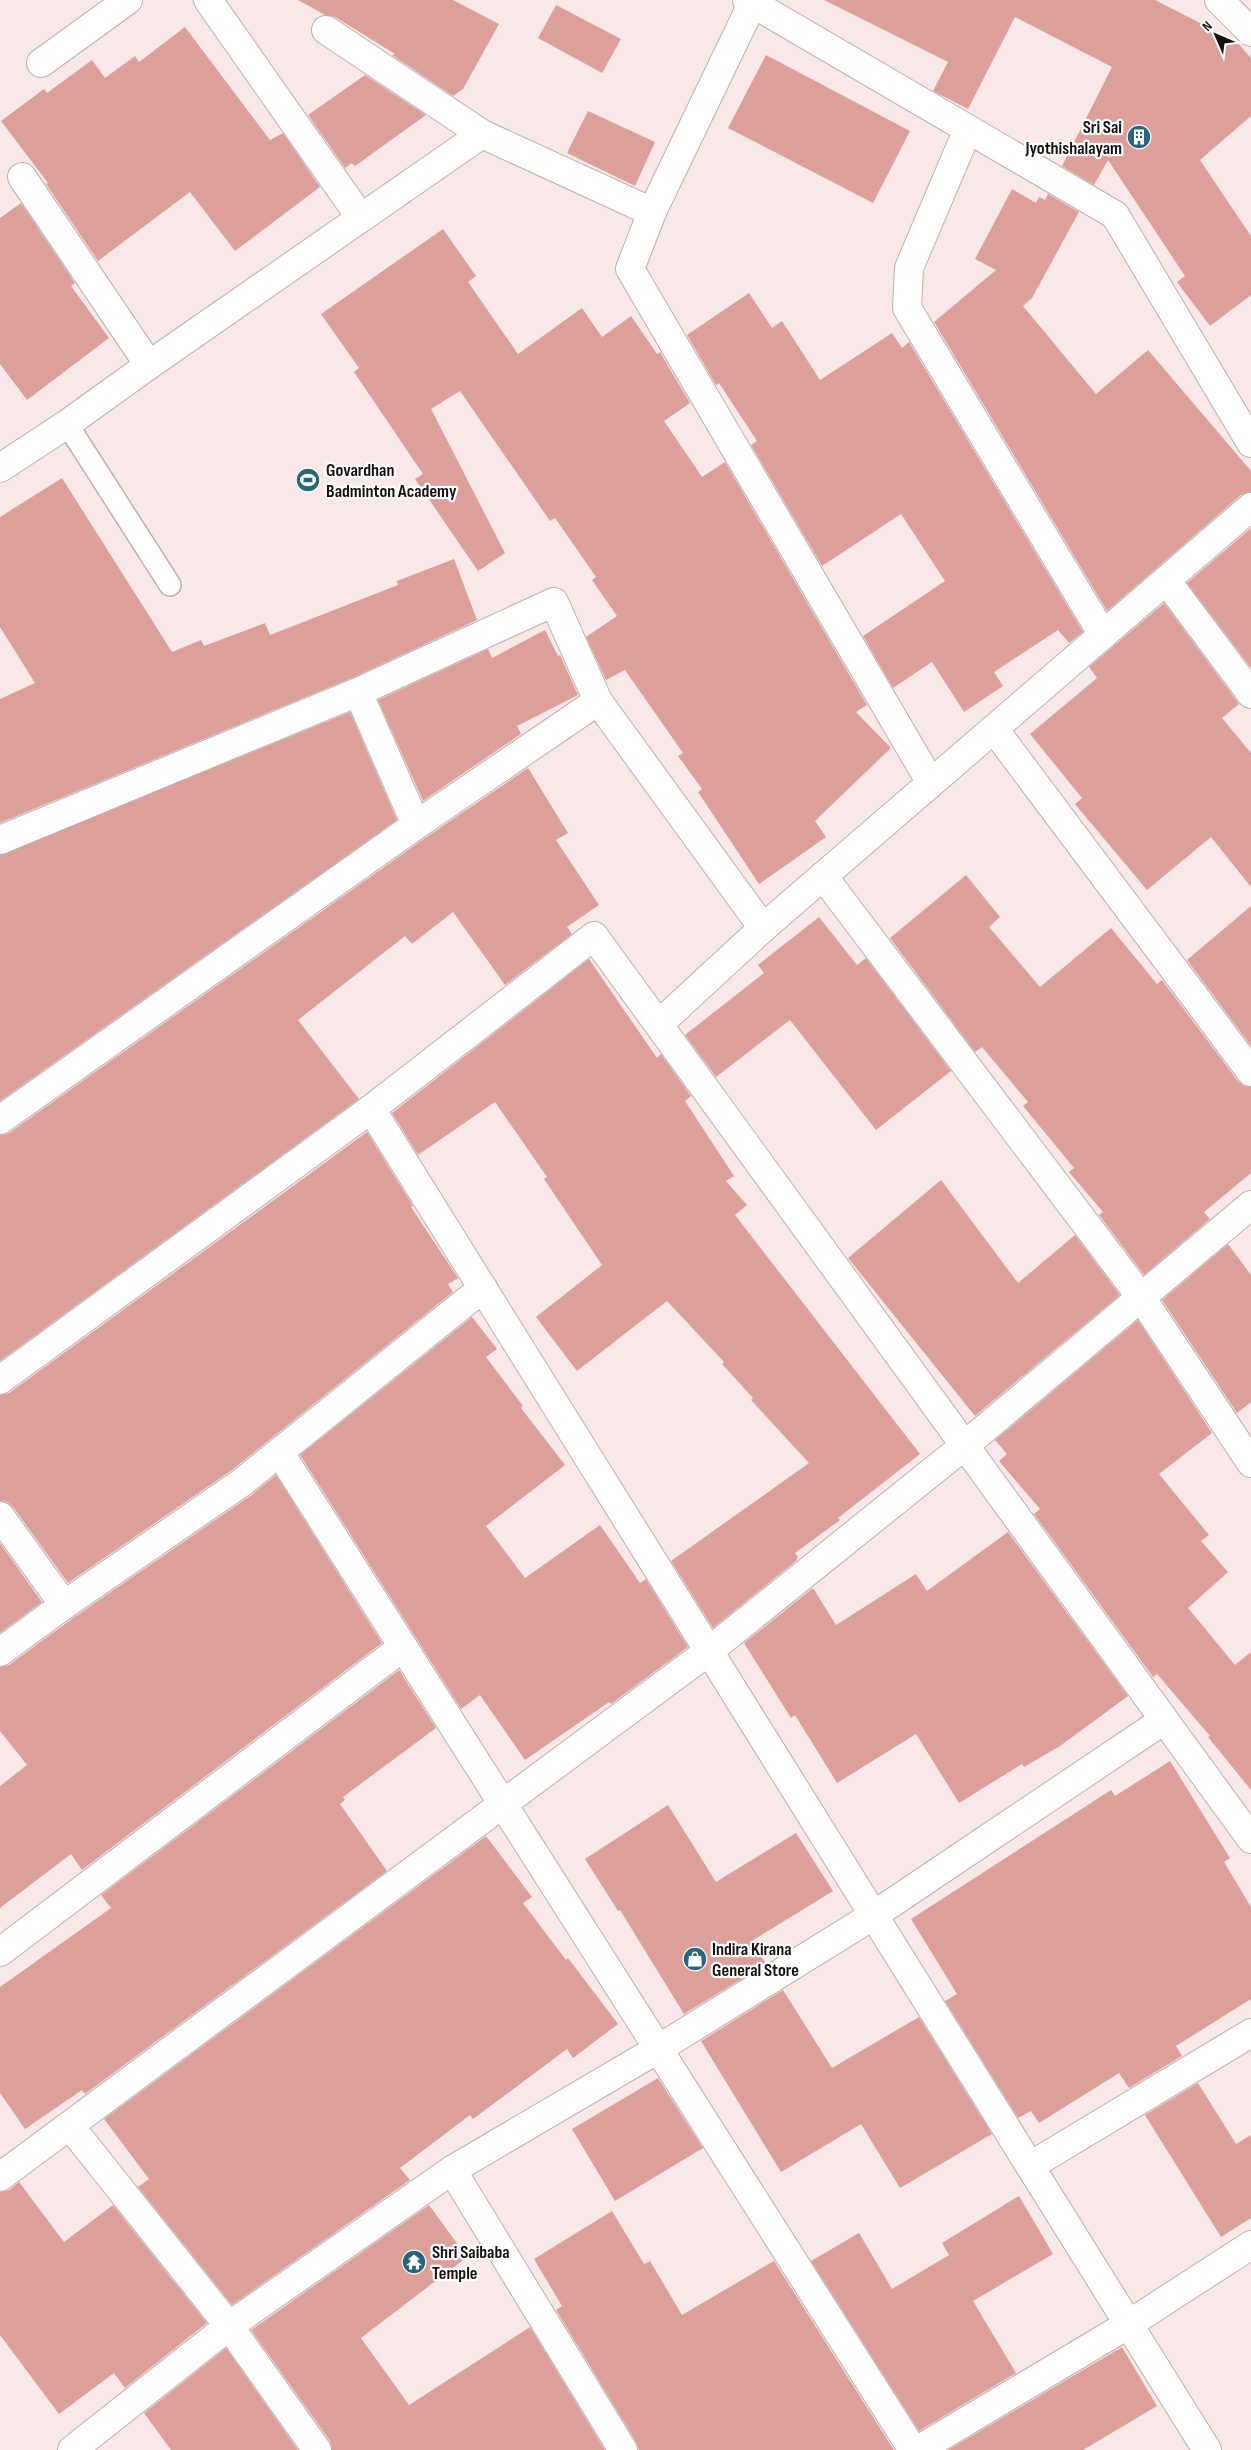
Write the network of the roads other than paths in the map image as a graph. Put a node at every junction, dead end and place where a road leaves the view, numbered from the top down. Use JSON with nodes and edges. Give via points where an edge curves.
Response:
{"nodes":[{"id":1,"x":128,"y":0,"type":"edge"},
{"id":2,"x":208,"y":0,"type":"edge"},
{"id":3,"x":1219,"y":0,"type":"edge"},
{"id":4,"x":751,"y":1,"type":"edge"},
{"id":5,"x":326,"y":30,"type":"dead end"},
{"id":6,"x":1251,"y":32,"type":"edge"},
{"id":7,"x":41,"y":63,"type":"dead end"},
{"id":8,"x":968,"y":129,"type":"junction"},
{"id":9,"x":482,"y":134,"type":"junction"},
{"id":10,"x":22,"y":177,"type":"dead end"},
{"id":11,"x":652,"y":212,"type":"junction"},
{"id":12,"x":361,"y":218,"type":"junction"},
{"id":13,"x":149,"y":365,"type":"junction"},
{"id":14,"x":67,"y":424,"type":"junction"},
{"id":15,"x":1251,"y":443,"type":"edge"},
{"id":16,"x":0,"y":468,"type":"edge"},
{"id":17,"x":1251,"y":507,"type":"edge"},
{"id":18,"x":1166,"y":580,"type":"junction"},
{"id":19,"x":170,"y":585,"type":"dead end"},
{"id":20,"x":1103,"y":635,"type":"junction"},
{"id":21,"x":358,"y":692,"type":"junction"},
{"id":22,"x":1251,"y":694,"type":"edge"},
{"id":23,"x":598,"y":701,"type":"junction"},
{"id":24,"x":994,"y":729,"type":"junction"},
{"id":25,"x":931,"y":783,"type":"junction"},
{"id":26,"x":416,"y":825,"type":"junction"},
{"id":27,"x":0,"y":840,"type":"edge"},
{"id":28,"x":823,"y":876,"type":"junction"},
{"id":29,"x":763,"y":928,"type":"junction"},
{"id":30,"x":658,"y":1024,"type":"junction"},
{"id":31,"x":1251,"y":1072,"type":"edge"},
{"id":32,"x":371,"y":1109,"type":"junction"},
{"id":33,"x":0,"y":1120,"type":"edge"},
{"id":34,"x":1251,"y":1205,"type":"edge"},
{"id":35,"x":483,"y":1288,"type":"junction"},
{"id":36,"x":1141,"y":1298,"type":"junction"},
{"id":37,"x":0,"y":1380,"type":"edge"},
{"id":38,"x":964,"y":1446,"type":"junction"},
{"id":39,"x":280,"y":1453,"type":"junction"},
{"id":40,"x":1251,"y":1463,"type":"edge"},
{"id":41,"x":0,"y":1516,"type":"edge"},
{"id":42,"x":64,"y":1605,"type":"junction"},
{"id":43,"x":403,"y":1647,"type":"junction"},
{"id":44,"x":709,"y":1651,"type":"junction"},
{"id":45,"x":0,"y":1652,"type":"edge"},
{"id":46,"x":1164,"y":1720,"type":"junction"},
{"id":47,"x":503,"y":1804,"type":"junction"},
{"id":48,"x":1251,"y":1839,"type":"edge"},
{"id":49,"x":874,"y":1915,"type":"junction"},
{"id":50,"x":0,"y":1952,"type":"edge"},
{"id":51,"x":1251,"y":2033,"type":"edge"},
{"id":52,"x":658,"y":2049,"type":"junction"},
{"id":53,"x":70,"y":2126,"type":"junction"},
{"id":54,"x":1030,"y":2166,"type":"junction"},
{"id":55,"x":452,"y":2170,"type":"junction"},
{"id":56,"x":0,"y":2178,"type":"edge"},
{"id":57,"x":1251,"y":2245,"type":"edge"},
{"id":58,"x":1129,"y":2324,"type":"junction"},
{"id":59,"x":229,"y":2326,"type":"junction"},
{"id":60,"x":72,"y":2450,"type":"edge"},
{"id":61,"x":318,"y":2450,"type":"edge"},
{"id":62,"x":623,"y":2450,"type":"edge"},
{"id":63,"x":913,"y":2450,"type":"edge"},
{"id":64,"x":918,"y":2450,"type":"edge"},
{"id":65,"x":1207,"y":2450,"type":"edge"}],
"edges":[{"from":1,"to":7,"type":"street"},
{"from":2,"to":12,"type":"street"},
{"from":3,"to":6,"type":"street"},
{"from":4,"to":8,"type":"street"},
{"from":4,"to":11,"type":"street"},
{"from":5,"to":9,"type":"street"},
{"from":8,"to":15,"type":"street","via":[[1115,215]]},
{"from":8,"to":20,"type":"street","via":[[909,268],[907,308]]},
{"from":9,"to":11,"type":"street"},
{"from":9,"to":12,"type":"street"},
{"from":10,"to":13,"type":"street"},
{"from":11,"to":25,"type":"street","via":[[630,269]]},
{"from":12,"to":13,"type":"street"},
{"from":13,"to":14,"type":"street"},
{"from":14,"to":16,"type":"street"},
{"from":14,"to":19,"type":"lane"},
{"from":17,"to":18,"type":"street"},
{"from":18,"to":20,"type":"street"},
{"from":18,"to":22,"type":"street"},
{"from":20,"to":24,"type":"street"},
{"from":21,"to":23,"type":"street","via":[[554,602]]},
{"from":21,"to":26,"type":"street"},
{"from":21,"to":27,"type":"street"},
{"from":23,"to":26,"type":"street"},
{"from":23,"to":29,"type":"street"},
{"from":24,"to":25,"type":"street"},
{"from":24,"to":31,"type":"street"},
{"from":25,"to":28,"type":"street"},
{"from":26,"to":33,"type":"street"},
{"from":28,"to":29,"type":"street"},
{"from":28,"to":36,"type":"street"},
{"from":29,"to":30,"type":"street"},
{"from":30,"to":32,"type":"street","via":[[594,936]]},
{"from":30,"to":38,"type":"street"},
{"from":32,"to":35,"type":"street"},
{"from":32,"to":37,"type":"street"},
{"from":34,"to":36,"type":"street"},
{"from":35,"to":39,"type":"street"},
{"from":35,"to":44,"type":"street"},
{"from":36,"to":38,"type":"street"},
{"from":36,"to":40,"type":"street"},
{"from":38,"to":44,"type":"street"},
{"from":38,"to":46,"type":"street"},
{"from":39,"to":42,"type":"street"},
{"from":39,"to":43,"type":"street"},
{"from":41,"to":42,"type":"street"},
{"from":42,"to":45,"type":"street"},
{"from":43,"to":47,"type":"street"},
{"from":43,"to":50,"type":"street"},
{"from":44,"to":47,"type":"street"},
{"from":44,"to":49,"type":"street"},
{"from":46,"to":48,"type":"street"},
{"from":46,"to":49,"type":"street"},
{"from":47,"to":52,"type":"street"},
{"from":47,"to":53,"type":"street"},
{"from":49,"to":52,"type":"street"},
{"from":49,"to":54,"type":"street"},
{"from":51,"to":54,"type":"street"},
{"from":52,"to":55,"type":"street"},
{"from":52,"to":63,"type":"street"},
{"from":53,"to":56,"type":"street"},
{"from":53,"to":59,"type":"street"},
{"from":54,"to":58,"type":"street"},
{"from":55,"to":59,"type":"street"},
{"from":55,"to":62,"type":"street"},
{"from":57,"to":58,"type":"street"},
{"from":58,"to":64,"type":"street"},
{"from":58,"to":65,"type":"street"},
{"from":59,"to":60,"type":"street"},
{"from":59,"to":61,"type":"street"}]}
